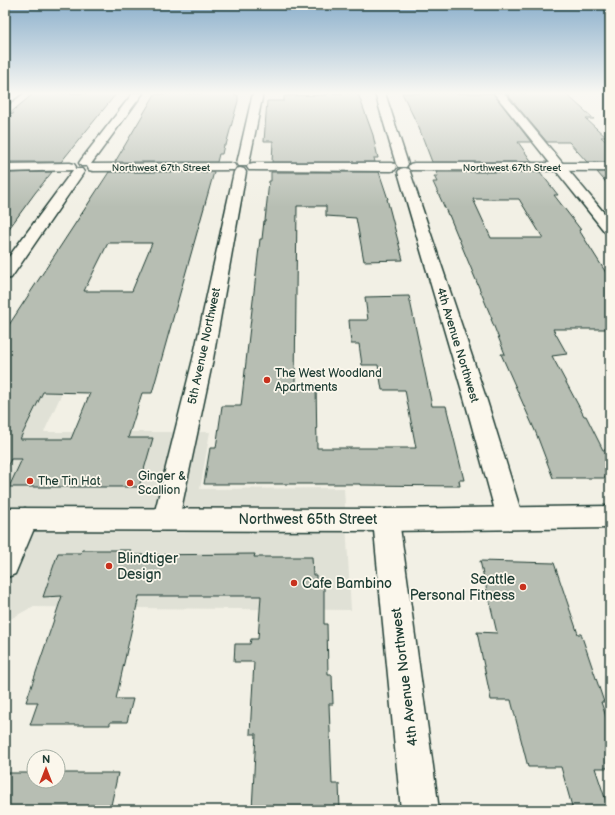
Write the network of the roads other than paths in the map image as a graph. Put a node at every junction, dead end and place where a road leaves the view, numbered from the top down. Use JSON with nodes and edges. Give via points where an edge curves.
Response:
{"nodes":[{"id":1,"x":109,"y":131,"type":"edge"},
{"id":2,"x":249,"y":131,"type":"edge"},
{"id":3,"x":391,"y":131,"type":"edge"},
{"id":4,"x":530,"y":131,"type":"edge"},
{"id":5,"x":241,"y":167,"type":"junction"},
{"id":6,"x":5,"y":168,"type":"edge"},
{"id":7,"x":81,"y":168,"type":"junction"},
{"id":8,"x":402,"y":168,"type":"junction"},
{"id":9,"x":560,"y":168,"type":"junction"},
{"id":10,"x":610,"y":168,"type":"edge"},
{"id":11,"x":610,"y":229,"type":"edge"},
{"id":12,"x":5,"y":274,"type":"edge"},
{"id":13,"x":610,"y":517,"type":"edge"},
{"id":14,"x":510,"y":518,"type":"junction"},
{"id":15,"x":15,"y":519,"type":"edge"},
{"id":16,"x":166,"y":519,"type":"junction"},
{"id":17,"x":386,"y":520,"type":"junction"},
{"id":18,"x":5,"y":565,"type":"edge"},
{"id":19,"x":420,"y":810,"type":"edge"}],
"edges":[{"from":1,"to":7,"type":"street"},
{"from":2,"to":5,"type":"street","name":"5th Avenue Northwest"},
{"from":3,"to":8,"type":"street","name":"4th Avenue Northwest"},
{"from":4,"to":9,"type":"street"},
{"from":5,"to":7,"type":"street","name":"Northwest 67th Street"},
{"from":5,"to":8,"type":"street","name":"Northwest 67th Street"},
{"from":5,"to":16,"type":"street","name":"5th Avenue Northwest","via":[[203,359]]},
{"from":6,"to":7,"type":"street","name":"Northwest 67th Street"},
{"from":7,"to":12,"type":"street"},
{"from":8,"to":9,"type":"street","name":"Northwest 67th Street"},
{"from":8,"to":14,"type":"street","name":"4th Avenue Northwest"},
{"from":9,"to":10,"type":"street","name":"Northwest 67th Street"},
{"from":9,"to":11,"type":"street"},
{"from":13,"to":14,"type":"street","name":"Northwest 65th Street"},
{"from":14,"to":17,"type":"street","name":"Northwest 65th Street"},
{"from":15,"to":16,"type":"street","name":"Northwest 65th Street"},
{"from":15,"to":18,"type":"street"},
{"from":16,"to":17,"type":"street","name":"Northwest 65th Street"},
{"from":17,"to":19,"type":"street","name":"4th Avenue Northwest"}]}
